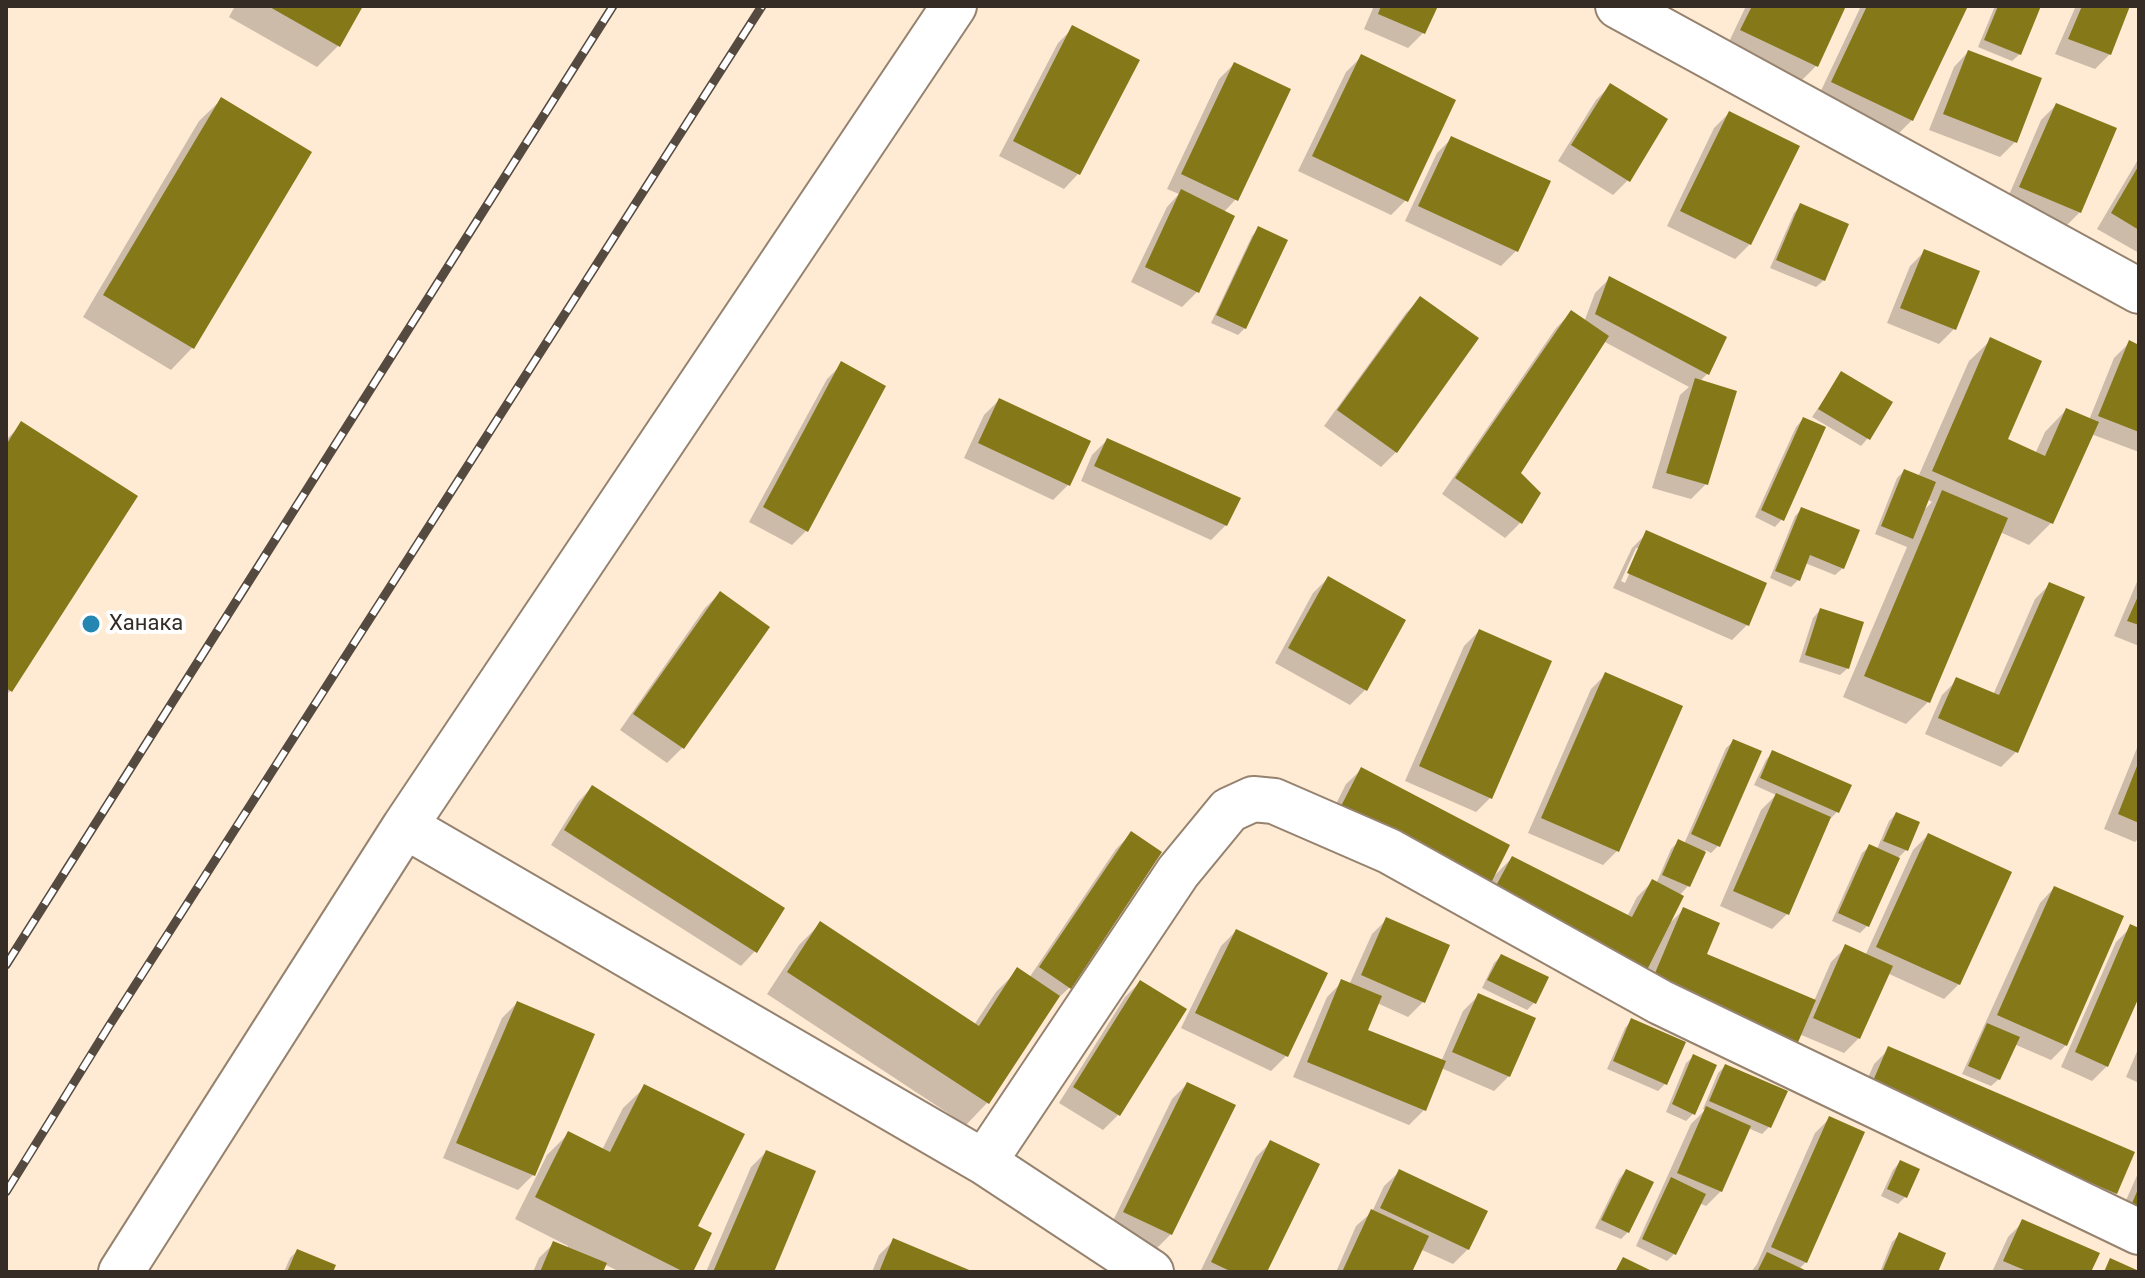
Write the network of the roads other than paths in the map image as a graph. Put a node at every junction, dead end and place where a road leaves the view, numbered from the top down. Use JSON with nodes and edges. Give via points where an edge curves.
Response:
{"nodes":[{"id":1,"x":954,"y":6,"type":"edge"},
{"id":2,"x":1618,"y":6,"type":"edge"},
{"id":3,"x":2139,"y":291,"type":"edge"},
{"id":4,"x":405,"y":826,"type":"junction"},
{"id":5,"x":984,"y":1162,"type":"junction"},
{"id":6,"x":2139,"y":1232,"type":"edge"},
{"id":7,"x":121,"y":1272,"type":"edge"},
{"id":8,"x":1151,"y":1272,"type":"edge"}],
"edges":[{"from":1,"to":4,"type":"street"},
{"from":2,"to":3,"type":"street"},
{"from":4,"to":5,"type":"street"},
{"from":4,"to":7,"type":"street"},
{"from":5,"to":6,"type":"street","via":[[1178,872],[1229,810],[1253,799],[1274,801],[1389,851],[1660,1002]]},
{"from":5,"to":8,"type":"street"}]}
